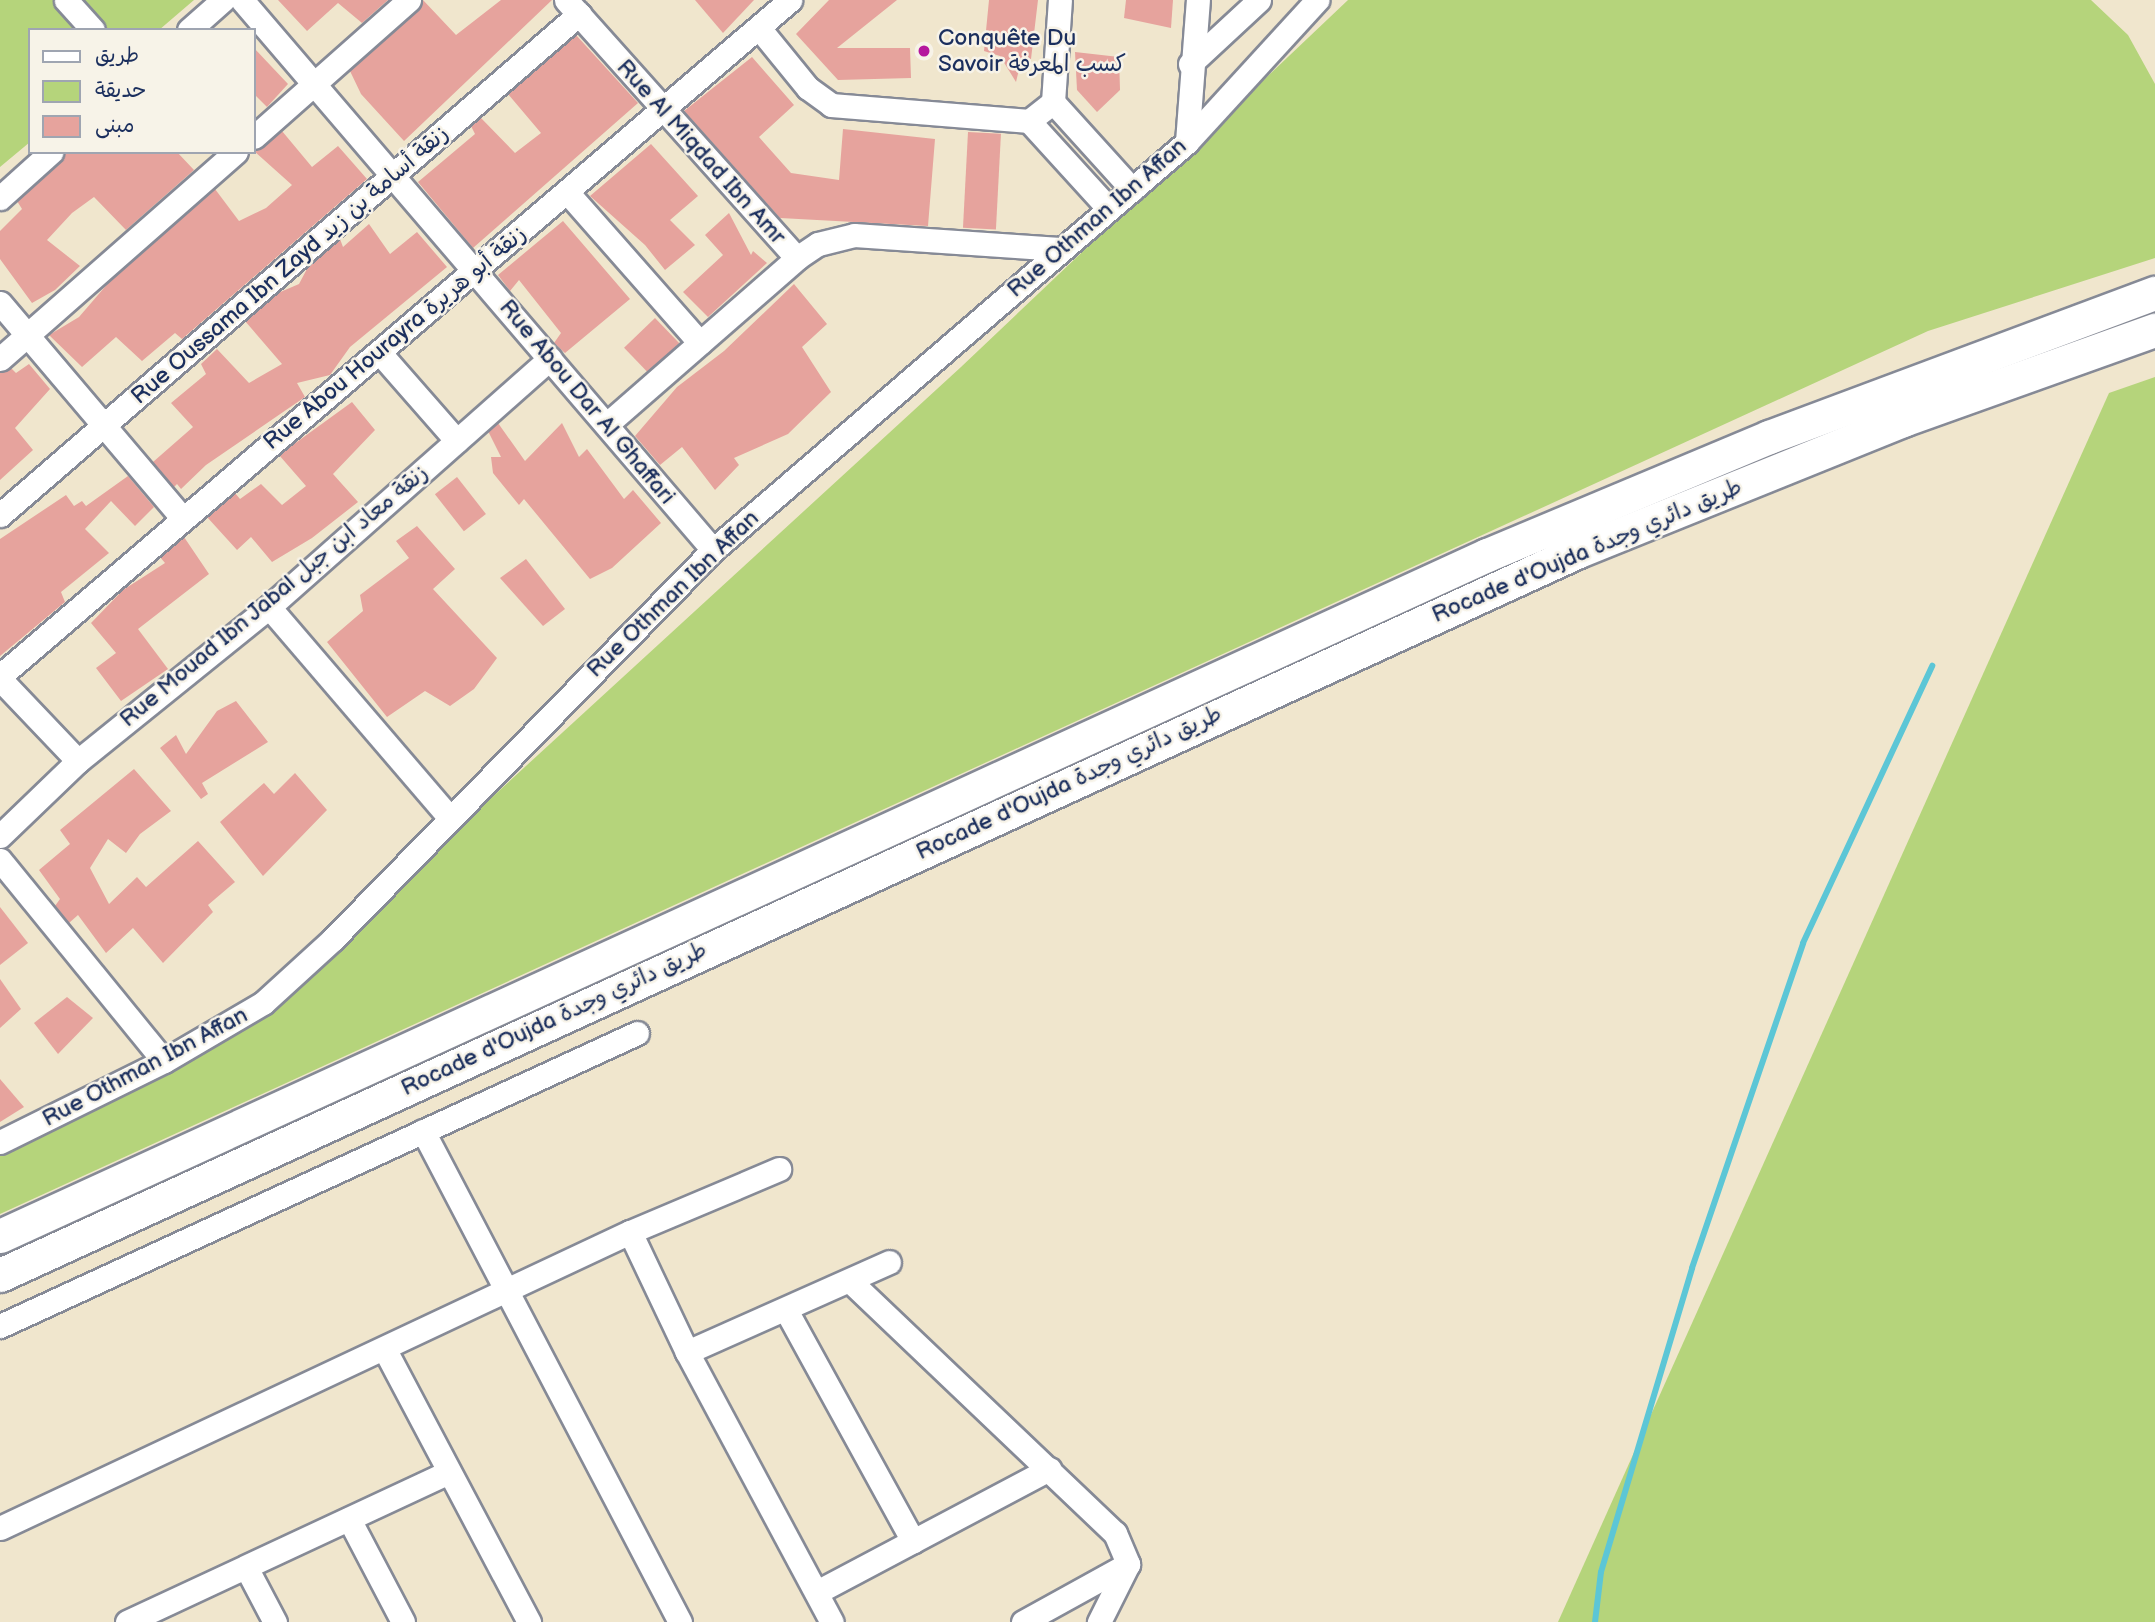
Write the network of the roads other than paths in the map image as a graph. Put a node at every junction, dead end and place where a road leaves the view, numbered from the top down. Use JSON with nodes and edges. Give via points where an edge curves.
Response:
{"nodes":[{"id":1,"x":66,"y":0,"type":"edge"},
{"id":2,"x":223,"y":0,"type":"edge"},
{"id":3,"x":243,"y":0,"type":"edge"},
{"id":4,"x":409,"y":0,"type":"edge"},
{"id":5,"x":790,"y":0,"type":"edge"},
{"id":6,"x":1060,"y":0,"type":"edge"},
{"id":7,"x":1198,"y":0,"type":"edge"},
{"id":8,"x":1259,"y":0,"type":"edge"},
{"id":9,"x":1317,"y":0,"type":"edge"},
{"id":10,"x":573,"y":7,"type":"edge"},
{"id":11,"x":91,"y":28,"type":"edge"},
{"id":12,"x":191,"y":28,"type":"edge"},
{"id":13,"x":759,"y":28,"type":"junction"},
{"id":14,"x":1190,"y":64,"type":"junction"},
{"id":15,"x":316,"y":82,"type":"junction"},
{"id":16,"x":1053,"y":102,"type":"junction"},
{"id":17,"x":661,"y":109,"type":"junction"},
{"id":18,"x":1029,"y":121,"type":"junction"},
{"id":19,"x":256,"y":134,"type":"edge"},
{"id":20,"x":1187,"y":142,"type":"junction"},
{"id":21,"x":49,"y":154,"type":"edge"},
{"id":22,"x":234,"y":154,"type":"edge"},
{"id":23,"x":393,"y":176,"type":"junction"},
{"id":24,"x":1132,"y":189,"type":"junction"},
{"id":25,"x":566,"y":192,"type":"junction"},
{"id":26,"x":0,"y":198,"type":"edge"},
{"id":27,"x":1110,"y":209,"type":"junction"},
{"id":28,"x":1060,"y":249,"type":"junction"},
{"id":29,"x":797,"y":258,"type":"junction"},
{"id":30,"x":475,"y":270,"type":"junction"},
{"id":31,"x":2155,"y":293,"type":"edge"},
{"id":32,"x":0,"y":303,"type":"edge"},
{"id":33,"x":2155,"y":330,"type":"edge"},
{"id":34,"x":27,"y":336,"type":"junction"},
{"id":35,"x":700,"y":343,"type":"junction"},
{"id":36,"x":379,"y":352,"type":"junction"},
{"id":37,"x":550,"y":358,"type":"junction"},
{"id":38,"x":0,"y":359,"type":"edge"},
{"id":39,"x":607,"y":424,"type":"junction"},
{"id":40,"x":104,"y":426,"type":"junction"},
{"id":41,"x":457,"y":441,"type":"junction"},
{"id":42,"x":0,"y":515,"type":"edge"},
{"id":43,"x":183,"y":519,"type":"junction"},
{"id":44,"x":713,"y":550,"type":"junction"},
{"id":45,"x":269,"y":607,"type":"junction"},
{"id":46,"x":0,"y":677,"type":"edge"},
{"id":47,"x":78,"y":761,"type":"junction"},
{"id":48,"x":450,"y":818,"type":"junction"},
{"id":49,"x":0,"y":836,"type":"edge"},
{"id":50,"x":0,"y":860,"type":"edge"},
{"id":51,"x":638,"y":1034,"type":"dead end"},
{"id":52,"x":164,"y":1061,"type":"junction"},
{"id":53,"x":423,"y":1131,"type":"junction"},
{"id":54,"x":0,"y":1142,"type":"edge"},
{"id":55,"x":779,"y":1169,"type":"dead end"},
{"id":56,"x":629,"y":1233,"type":"junction"},
{"id":57,"x":0,"y":1236,"type":"edge"},
{"id":58,"x":889,"y":1262,"type":"dead end"},
{"id":59,"x":0,"y":1275,"type":"edge"},
{"id":60,"x":850,"y":1281,"type":"junction"},
{"id":61,"x":505,"y":1291,"type":"junction"},
{"id":62,"x":786,"y":1310,"type":"junction"},
{"id":63,"x":0,"y":1326,"type":"edge"},
{"id":64,"x":385,"y":1350,"type":"junction"},
{"id":65,"x":687,"y":1352,"type":"junction"},
{"id":66,"x":1049,"y":1469,"type":"junction"},
{"id":67,"x":449,"y":1472,"type":"junction"},
{"id":68,"x":349,"y":1519,"type":"junction"},
{"id":69,"x":0,"y":1528,"type":"edge"},
{"id":70,"x":914,"y":1541,"type":"junction"},
{"id":71,"x":1128,"y":1564,"type":"junction"},
{"id":72,"x":247,"y":1569,"type":"junction"},
{"id":73,"x":817,"y":1592,"type":"junction"},
{"id":74,"x":127,"y":1622,"type":"edge"},
{"id":75,"x":275,"y":1622,"type":"edge"},
{"id":76,"x":403,"y":1622,"type":"edge"},
{"id":77,"x":529,"y":1622,"type":"edge"},
{"id":78,"x":680,"y":1622,"type":"edge"},
{"id":79,"x":832,"y":1622,"type":"edge"},
{"id":80,"x":1023,"y":1622,"type":"edge"},
{"id":81,"x":1099,"y":1622,"type":"edge"}],
"edges":[{"from":1,"to":11,"type":"street"},
{"from":2,"to":12,"type":"street"},
{"from":3,"to":15,"type":"street","name":"Rue Abou Dar Al Ghaffari"},
{"from":4,"to":15,"type":"street"},
{"from":5,"to":13,"type":"street","name":"Rue Abou Hourayra زنقة أبو هريرة"},
{"from":6,"to":16,"type":"street"},
{"from":7,"to":14,"type":"street"},
{"from":8,"to":14,"type":"street"},
{"from":9,"to":20,"type":"street","name":"Rue Othman Ibn Affan"},
{"from":10,"to":17,"type":"street","name":"Rue Al Miqdad Ibn Amr"},
{"from":10,"to":23,"type":"street","name":"Rue Oussama Ibn Zayd زنقة أسامة بن زيد"},
{"from":13,"to":17,"type":"street","name":"Rue Abou Hourayra زنقة أبو هريرة"},
{"from":13,"to":18,"type":"street","via":[[808,88],[831,105]]},
{"from":14,"to":20,"type":"street"},
{"from":15,"to":19,"type":"street"},
{"from":15,"to":23,"type":"street","name":"Rue Abou Dar Al Ghaffari"},
{"from":16,"to":18,"type":"street"},
{"from":16,"to":24,"type":"street"},
{"from":17,"to":25,"type":"street","name":"Rue Abou Hourayra زنقة أبو هريرة"},
{"from":17,"to":29,"type":"street","name":"Rue Al Miqdad Ibn Amr"},
{"from":18,"to":27,"type":"street"},
{"from":20,"to":24,"type":"street","name":"Rue Othman Ibn Affan"},
{"from":21,"to":26,"type":"street"},
{"from":22,"to":34,"type":"street"},
{"from":23,"to":30,"type":"street","name":"Rue Abou Dar Al Ghaffari"},
{"from":23,"to":40,"type":"street","name":"Rue Oussama Ibn Zayd زنقة أسامة بن زيد"},
{"from":24,"to":27,"type":"street","name":"Rue Othman Ibn Affan"},
{"from":25,"to":30,"type":"street","name":"Rue Abou Hourayra زنقة أبو هريرة"},
{"from":25,"to":35,"type":"street"},
{"from":27,"to":28,"type":"street","name":"Rue Othman Ibn Affan"},
{"from":28,"to":29,"type":"street","name":"Rue Al Miqdad Ibn Amr","via":[[854,235],[818,244]]},
{"from":28,"to":44,"type":"street","name":"Rue Othman Ibn Affan"},
{"from":29,"to":35,"type":"street"},
{"from":30,"to":36,"type":"street","name":"Rue Abou Hourayra زنقة أبو هريرة"},
{"from":30,"to":37,"type":"street","name":"Rue Abou Dar Al Ghaffari"},
{"from":31,"to":57,"type":"highway","name":"Rocade d'Oujda طريق دائري وجدة","via":[[1769,437],[1487,555]]},
{"from":32,"to":34,"type":"street"},
{"from":33,"to":59,"type":"highway","name":"Rocade d'Oujda طريق دائري وجدة","via":[[1903,420],[1576,552]]},
{"from":34,"to":38,"type":"street"},
{"from":34,"to":40,"type":"street"},
{"from":35,"to":39,"type":"street"},
{"from":36,"to":41,"type":"street"},
{"from":36,"to":43,"type":"street","name":"Rue Abou Hourayra زنقة أبو هريرة"},
{"from":37,"to":39,"type":"street","name":"Rue Abou Dar Al Ghaffari"},
{"from":37,"to":41,"type":"street","name":"Rue Mouad Ibn Jabal زنقة معاد ابن جبل"},
{"from":39,"to":44,"type":"street","name":"Rue Abou Dar Al Ghaffari"},
{"from":40,"to":42,"type":"street","name":"Rue Oussama Ibn Zayd زنقة أسامة بن زيد"},
{"from":40,"to":43,"type":"street"},
{"from":41,"to":45,"type":"street","name":"Rue Mouad Ibn Jabal زنقة معاد ابن جبل"},
{"from":43,"to":46,"type":"street","name":"Rue Abou Hourayra زنقة أبو هريرة"},
{"from":44,"to":48,"type":"street","name":"Rue Othman Ibn Affan"},
{"from":45,"to":47,"type":"street","name":"Rue Mouad Ibn Jabal زنقة معاد ابن جبل"},
{"from":45,"to":48,"type":"street"},
{"from":46,"to":47,"type":"street"},
{"from":47,"to":49,"type":"street","name":"Rue Mouad Ibn Jabal زنقة معاد ابن جبل"},
{"from":48,"to":52,"type":"street","name":"Rue Othman Ibn Affan","via":[[333,939],[262,1003]]},
{"from":50,"to":52,"type":"street"},
{"from":51,"to":53,"type":"street"},
{"from":52,"to":54,"type":"street","name":"Rue Othman Ibn Affan"},
{"from":53,"to":61,"type":"street"},
{"from":53,"to":63,"type":"street"},
{"from":55,"to":56,"type":"street"},
{"from":56,"to":61,"type":"street"},
{"from":56,"to":65,"type":"street"},
{"from":58,"to":60,"type":"street"},
{"from":60,"to":62,"type":"street"},
{"from":60,"to":66,"type":"street"},
{"from":61,"to":64,"type":"street"},
{"from":61,"to":78,"type":"street"},
{"from":62,"to":65,"type":"street"},
{"from":62,"to":70,"type":"street"},
{"from":64,"to":67,"type":"street"},
{"from":64,"to":69,"type":"street"},
{"from":65,"to":73,"type":"street"},
{"from":66,"to":70,"type":"street"},
{"from":66,"to":71,"type":"street","via":[[1115,1533]]},
{"from":67,"to":68,"type":"street"},
{"from":67,"to":77,"type":"street"},
{"from":68,"to":72,"type":"street"},
{"from":68,"to":76,"type":"street"},
{"from":70,"to":73,"type":"street"},
{"from":71,"to":80,"type":"street"},
{"from":71,"to":81,"type":"street"},
{"from":72,"to":74,"type":"street"},
{"from":72,"to":75,"type":"street"},
{"from":73,"to":79,"type":"street"}]}
